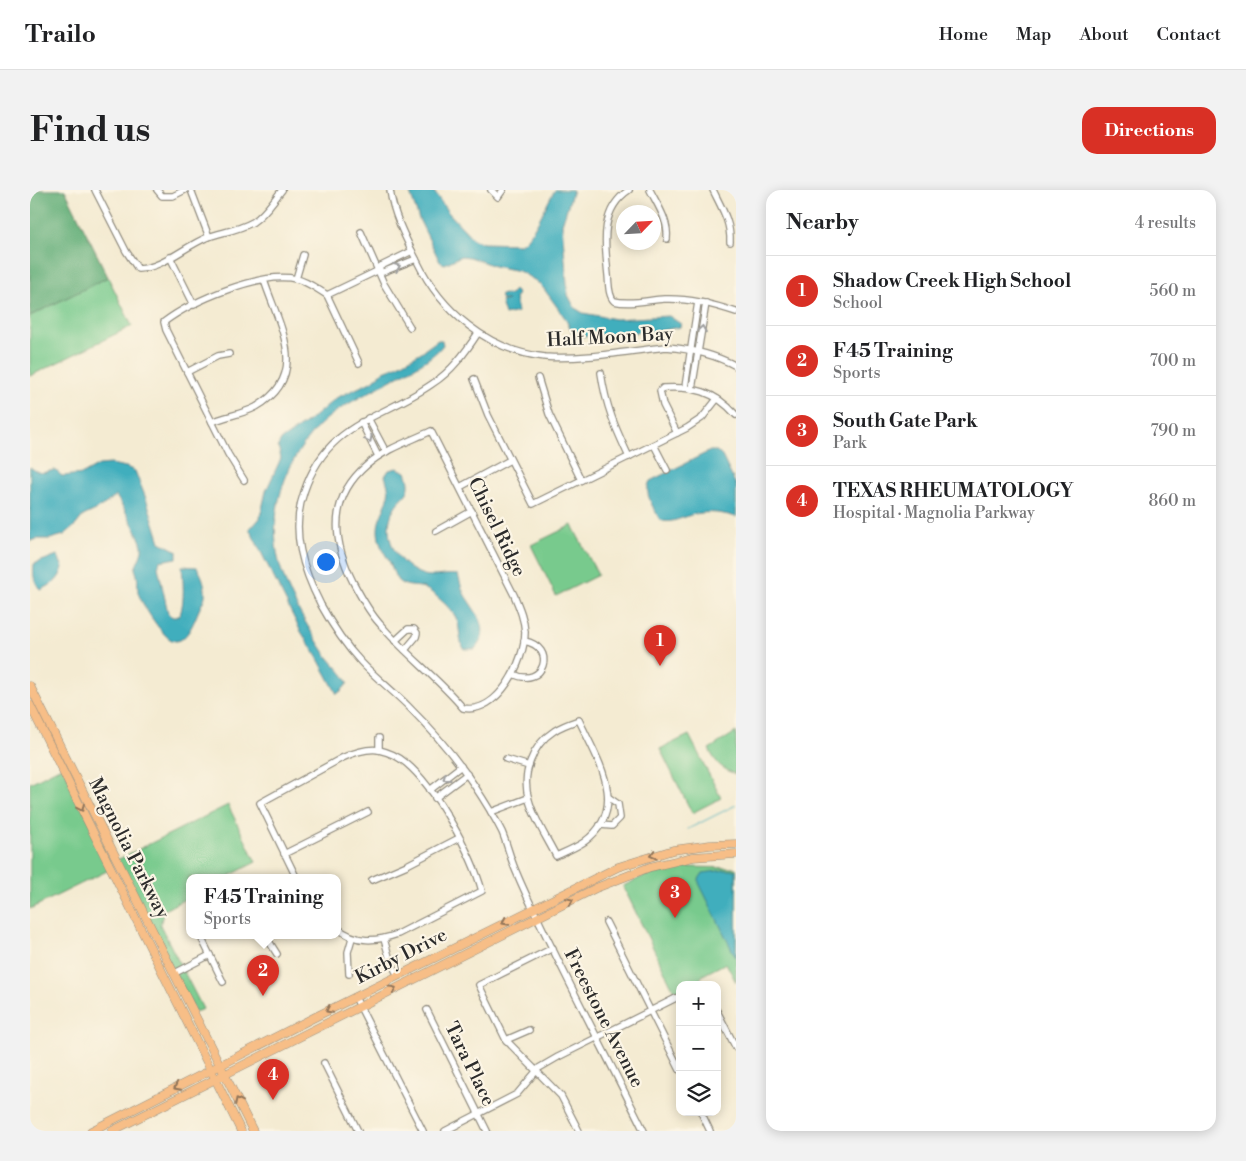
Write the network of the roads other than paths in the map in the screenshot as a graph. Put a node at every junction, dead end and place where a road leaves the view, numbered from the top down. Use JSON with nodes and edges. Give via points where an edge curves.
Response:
{"nodes":[{"id":1,"x":95,"y":190,"type":"edge"},
{"id":2,"x":158,"y":190,"type":"edge"},
{"id":3,"x":185,"y":190,"type":"edge"},
{"id":4,"x":190,"y":190,"type":"edge"},
{"id":5,"x":282,"y":190,"type":"edge"},
{"id":6,"x":390,"y":190,"type":"edge"},
{"id":7,"x":491,"y":190,"type":"edge"},
{"id":8,"x":503,"y":190,"type":"edge"},
{"id":9,"x":629,"y":190,"type":"edge"},
{"id":10,"x":650,"y":190,"type":"edge"},
{"id":11,"x":713,"y":190,"type":"edge"},
{"id":12,"x":361,"y":232,"type":"dead end"},
{"id":13,"x":209,"y":237,"type":"junction"},
{"id":14,"x":667,"y":239,"type":"dead end"},
{"id":15,"x":730,"y":242,"type":"dead end"},
{"id":16,"x":412,"y":251,"type":"junction"},
{"id":17,"x":303,"y":255,"type":"dead end"},
{"id":18,"x":170,"y":258,"type":"junction"},
{"id":19,"x":416,"y":259,"type":"junction"},
{"id":20,"x":377,"y":271,"type":"junction"},
{"id":21,"x":296,"y":279,"type":"junction"},
{"id":22,"x":264,"y":280,"type":"junction"},
{"id":23,"x":327,"y":295,"type":"junction"},
{"id":24,"x":698,"y":302,"type":"junction"},
{"id":25,"x":706,"y":303,"type":"junction"},
{"id":26,"x":194,"y":305,"type":"junction"},
{"id":27,"x":736,"y":312,"type":"edge"},
{"id":28,"x":410,"y":327,"type":"dead end"},
{"id":29,"x":478,"y":333,"type":"junction"},
{"id":30,"x":690,"y":350,"type":"junction"},
{"id":31,"x":698,"y":352,"type":"junction"},
{"id":32,"x":229,"y":354,"type":"dead end"},
{"id":33,"x":359,"y":363,"type":"dead end"},
{"id":34,"x":736,"y":366,"type":"edge"},
{"id":35,"x":187,"y":372,"type":"junction"},
{"id":36,"x":601,"y":374,"type":"dead end"},
{"id":37,"x":538,"y":378,"type":"dead end"},
{"id":38,"x":474,"y":379,"type":"dead end"},
{"id":39,"x":685,"y":387,"type":"junction"},
{"id":40,"x":692,"y":389,"type":"junction"},
{"id":41,"x":717,"y":399,"type":"junction"},
{"id":42,"x":736,"y":415,"type":"edge"},
{"id":43,"x":368,"y":418,"type":"junction"},
{"id":44,"x":212,"y":422,"type":"junction"},
{"id":45,"x":360,"y":422,"type":"junction"},
{"id":46,"x":677,"y":433,"type":"junction"},
{"id":47,"x":654,"y":445,"type":"junction"},
{"id":48,"x":386,"y":452,"type":"junction"},
{"id":49,"x":378,"y":456,"type":"junction"},
{"id":50,"x":629,"y":457,"type":"junction"},
{"id":51,"x":510,"y":460,"type":"junction"},
{"id":52,"x":666,"y":470,"type":"dead end"},
{"id":53,"x":244,"y":480,"type":"dead end"},
{"id":54,"x":581,"y":480,"type":"junction"},
{"id":55,"x":460,"y":487,"type":"junction"},
{"id":56,"x":472,"y":511,"type":"junction"},
{"id":57,"x":436,"y":531,"type":"dead end"},
{"id":58,"x":395,"y":641,"type":"junction"},
{"id":59,"x":524,"y":642,"type":"junction"},
{"id":60,"x":405,"y":650,"type":"junction"},
{"id":61,"x":513,"y":674,"type":"junction"},
{"id":62,"x":30,"y":686,"type":"edge"},
{"id":63,"x":30,"y":705,"type":"edge"},
{"id":64,"x":39,"y":722,"type":"junction"},
{"id":65,"x":380,"y":738,"type":"dead end"},
{"id":66,"x":379,"y":750,"type":"junction"},
{"id":67,"x":506,"y":759,"type":"dead end"},
{"id":68,"x":67,"y":761,"type":"junction"},
{"id":69,"x":462,"y":766,"type":"junction"},
{"id":70,"x":529,"y":766,"type":"junction"},
{"id":71,"x":466,"y":774,"type":"junction"},
{"id":72,"x":430,"y":790,"type":"junction"},
{"id":73,"x":608,"y":797,"type":"junction"},
{"id":74,"x":435,"y":798,"type":"junction"},
{"id":75,"x":528,"y":798,"type":"junction"},
{"id":76,"x":368,"y":812,"type":"dead end"},
{"id":77,"x":491,"y":812,"type":"junction"},
{"id":78,"x":600,"y":825,"type":"junction"},
{"id":79,"x":459,"y":838,"type":"junction"},
{"id":80,"x":736,"y":844,"type":"edge"},
{"id":81,"x":674,"y":850,"type":"junction"},
{"id":82,"x":284,"y":854,"type":"junction"},
{"id":83,"x":736,"y":854,"type":"edge"},
{"id":84,"x":676,"y":861,"type":"junction"},
{"id":85,"x":293,"y":874,"type":"edge"},
{"id":86,"x":372,"y":880,"type":"dead end"},
{"id":87,"x":533,"y":908,"type":"junction"},
{"id":88,"x":537,"y":918,"type":"junction"},
{"id":89,"x":606,"y":922,"type":"dead end"},
{"id":90,"x":141,"y":927,"type":"junction"},
{"id":91,"x":341,"y":931,"type":"edge"},
{"id":92,"x":352,"y":938,"type":"junction"},
{"id":93,"x":202,"y":939,"type":"edge"},
{"id":94,"x":268,"y":939,"type":"edge"},
{"id":95,"x":384,"y":939,"type":"junction"},
{"id":96,"x":553,"y":948,"type":"junction"},
{"id":97,"x":278,"y":954,"type":"dead end"},
{"id":98,"x":210,"y":956,"type":"junction"},
{"id":99,"x":175,"y":973,"type":"junction"},
{"id":100,"x":349,"y":974,"type":"dead end"},
{"id":101,"x":398,"y":976,"type":"junction"},
{"id":102,"x":223,"y":982,"type":"dead end"},
{"id":103,"x":355,"y":997,"type":"junction"},
{"id":104,"x":676,"y":998,"type":"edge"},
{"id":105,"x":360,"y":1006,"type":"junction"},
{"id":106,"x":427,"y":1010,"type":"dead end"},
{"id":107,"x":650,"y":1011,"type":"junction"},
{"id":108,"x":721,"y":1019,"type":"edge"},
{"id":109,"x":305,"y":1022,"type":"junction"},
{"id":110,"x":529,"y":1030,"type":"dead end"},
{"id":111,"x":597,"y":1038,"type":"junction"},
{"id":112,"x":506,"y":1040,"type":"junction"},
{"id":113,"x":266,"y":1042,"type":"junction"},
{"id":114,"x":275,"y":1048,"type":"junction"},
{"id":115,"x":736,"y":1048,"type":"edge"},
{"id":116,"x":676,"y":1062,"type":"edge"},
{"id":117,"x":324,"y":1063,"type":"dead end"},
{"id":118,"x":220,"y":1065,"type":"junction"},
{"id":119,"x":241,"y":1066,"type":"junction"},
{"id":120,"x":211,"y":1070,"type":"junction"},
{"id":121,"x":537,"y":1071,"type":"junction"},
{"id":122,"x":225,"y":1074,"type":"junction"},
{"id":123,"x":215,"y":1079,"type":"junction"},
{"id":124,"x":478,"y":1114,"type":"junction"},
{"id":125,"x":703,"y":1116,"type":"edge"},
{"id":126,"x":252,"y":1129,"type":"edge"},
{"id":127,"x":91,"y":1131,"type":"edge"},
{"id":128,"x":112,"y":1131,"type":"edge"},
{"id":129,"x":242,"y":1131,"type":"edge"},
{"id":130,"x":358,"y":1131,"type":"edge"},
{"id":131,"x":423,"y":1131,"type":"edge"},
{"id":132,"x":444,"y":1131,"type":"edge"},
{"id":133,"x":487,"y":1131,"type":"edge"},
{"id":134,"x":579,"y":1131,"type":"edge"},
{"id":135,"x":644,"y":1131,"type":"edge"},
{"id":136,"x":710,"y":1131,"type":"edge"}],
"edges":[{"from":1,"to":18,"type":"street","via":[[138,269]]},
{"from":2,"to":3,"type":"street","via":[[162,196],[173,196]]},
{"from":4,"to":13,"type":"street"},
{"from":5,"to":13,"type":"street","via":[[253,221]]},
{"from":6,"to":16,"type":"street","name":"Half Moon Bay"},
{"from":7,"to":8,"type":"street","via":[[498,197]]},
{"from":9,"to":24,"type":"street","via":[[614,204],[605,231],[610,293],[614,301],[666,299]]},
{"from":10,"to":14,"type":"street","via":[[664,219]]},
{"from":11,"to":15,"type":"street","via":[[726,216]]},
{"from":12,"to":20,"type":"street"},
{"from":13,"to":18,"type":"street"},
{"from":16,"to":19,"type":"street","name":"Half Moon Bay"},
{"from":16,"to":20,"type":"street"},
{"from":17,"to":21,"type":"street"},
{"from":18,"to":26,"type":"street"},
{"from":20,"to":19,"type":"street","one_way":true,"via":[[383,272]]},
{"from":19,"to":29,"type":"street","name":"Half Moon Bay","via":[[439,297]]},
{"from":20,"to":23,"type":"street"},
{"from":20,"to":28,"type":"street"},
{"from":21,"to":22,"type":"street","via":[[279,277]]},
{"from":21,"to":23,"type":"street"},
{"from":22,"to":26,"type":"street","via":[[233,288]]},
{"from":22,"to":44,"type":"street","via":[[286,338],[286,373],[275,391],[258,406]]},
{"from":23,"to":33,"type":"street"},
{"from":24,"to":25,"type":"street"},
{"from":24,"to":30,"type":"street"},
{"from":25,"to":27,"type":"street"},
{"from":31,"to":25,"type":"street","one_way":true},
{"from":26,"to":35,"type":"street","via":[[164,322]]},
{"from":29,"to":30,"type":"street","name":"Half Moon Bay","via":[[507,348],[544,356],[573,357],[666,347]]},
{"from":29,"to":43,"type":"street","name":"Freestone Avenue","via":[[460,359],[440,379]]},
{"from":30,"to":31,"type":"street","name":"Half Moon Bay"},
{"from":30,"to":39,"type":"street"},
{"from":31,"to":34,"type":"street","name":"Half Moon Bay"},
{"from":31,"to":40,"type":"street"},
{"from":32,"to":35,"type":"street"},
{"from":35,"to":44,"type":"street"},
{"from":36,"to":50,"type":"street","via":[[606,404]]},
{"from":37,"to":54,"type":"street","via":[[549,414]]},
{"from":38,"to":51,"type":"street"},
{"from":39,"to":40,"type":"street"},
{"from":39,"to":46,"type":"street","via":[[660,390]]},
{"from":40,"to":41,"type":"street"},
{"from":41,"to":42,"type":"street"},
{"from":41,"to":46,"type":"street","via":[[702,418]]},
{"from":43,"to":45,"type":"street","name":"Freestone Avenue"},
{"from":43,"to":48,"type":"street"},
{"from":44,"to":53,"type":"street"},
{"from":45,"to":49,"type":"street","one_way":true},
{"from":45,"to":69,"type":"street","name":"Freestone Avenue","via":[[326,450],[303,492],[298,529],[304,568],[320,604],[345,643]]},
{"from":46,"to":47,"type":"street"},
{"from":47,"to":50,"type":"street"},
{"from":47,"to":52,"type":"street"},
{"from":48,"to":49,"type":"street"},
{"from":48,"to":55,"type":"street","name":"Chisel Ridge","via":[[431,430]]},
{"from":49,"to":58,"type":"street","via":[[357,474],[345,494],[338,518],[338,539],[346,566],[361,597]]},
{"from":50,"to":54,"type":"street"},
{"from":51,"to":54,"type":"street","via":[[533,504]]},
{"from":51,"to":55,"type":"street"},
{"from":55,"to":56,"type":"street","name":"Chisel Ridge"},
{"from":56,"to":57,"type":"street"},
{"from":56,"to":59,"type":"street","name":"Chisel Ridge","via":[[520,608]]},
{"from":58,"to":60,"type":"street"},
{"from":58,"to":60,"type":"street","via":[[408,629],[414,629],[416,638]]},
{"from":59,"to":61,"type":"street","name":"Chisel Ridge"},
{"from":59,"to":61,"type":"street","via":[[540,649],[544,656],[542,668],[526,678]]},
{"from":60,"to":61,"type":"street","name":"Chisel Ridge","via":[[463,708],[484,704],[505,686]]},
{"from":62,"to":68,"type":"main road","name":"Magnolia Parkway"},
{"from":63,"to":64,"type":"main road","name":"Magnolia Parkway"},
{"from":64,"to":68,"type":"main road","via":[[48,732],[62,760]]},
{"from":64,"to":90,"type":"main road","name":"Magnolia Parkway","one_way":true},
{"from":65,"to":66,"type":"street"},
{"from":66,"to":72,"type":"street","via":[[405,762]]},
{"from":66,"to":82,"type":"street","via":[[355,752],[260,803]]},
{"from":67,"to":70,"type":"street"},
{"from":68,"to":99,"type":"main road","name":"Magnolia Parkway"},
{"from":69,"to":71,"type":"street","name":"Freestone Avenue"},
{"from":69,"to":72,"type":"street","one_way":true},
{"from":70,"to":73,"type":"street","via":[[536,749],[549,734],[579,720],[605,775]]},
{"from":70,"to":75,"type":"street","via":[[526,780]]},
{"from":71,"to":74,"type":"street"},
{"from":71,"to":77,"type":"street","name":"Freestone Avenue"},
{"from":72,"to":74,"type":"street"},
{"from":73,"to":78,"type":"street"},
{"from":73,"to":78,"type":"street","via":[[618,804],[620,818],[612,826]]},
{"from":74,"to":79,"type":"street"},
{"from":75,"to":77,"type":"street"},
{"from":75,"to":78,"type":"street","via":[[556,856],[583,842]]},
{"from":76,"to":82,"type":"street"},
{"from":77,"to":87,"type":"street","name":"Freestone Avenue"},
{"from":79,"to":86,"type":"street"},
{"from":79,"to":95,"type":"street","via":[[482,891]]},
{"from":80,"to":81,"type":"main road","name":"Kirby Drive"},
{"from":81,"to":84,"type":"main road"},
{"from":81,"to":87,"type":"main road","name":"Kirby Drive","one_way":true,"via":[[618,867]]},
{"from":82,"to":85,"type":"street"},
{"from":83,"to":84,"type":"main road","name":"Kirby Drive"},
{"from":88,"to":84,"type":"main road","name":"Kirby Drive","one_way":true,"via":[[596,888],[650,866]]},
{"from":87,"to":88,"type":"street","name":"Freestone Avenue"},
{"from":87,"to":101,"type":"main road","name":"Kirby Drive","one_way":true},
{"from":88,"to":96,"type":"street","name":"Freestone Avenue"},
{"from":105,"to":88,"type":"main road","name":"Kirby Drive","one_way":true},
{"from":89,"to":107,"type":"street"},
{"from":90,"to":99,"type":"main road","via":[[146,930],[166,971],[171,975]]},
{"from":90,"to":120,"type":"main road","name":"Magnolia Parkway"},
{"from":91,"to":92,"type":"street"},
{"from":92,"to":95,"type":"street"},
{"from":92,"to":100,"type":"street","via":[[348,952]]},
{"from":93,"to":98,"type":"street"},
{"from":94,"to":97,"type":"street"},
{"from":95,"to":101,"type":"street"},
{"from":96,"to":111,"type":"street","name":"Freestone Avenue"},
{"from":96,"to":112,"type":"street","via":[[479,986]]},
{"from":98,"to":99,"type":"street"},
{"from":98,"to":102,"type":"street"},
{"from":99,"to":118,"type":"main road","name":"Magnolia Parkway"},
{"from":101,"to":103,"type":"main road","name":"Kirby Drive"},
{"from":103,"to":105,"type":"street"},
{"from":103,"to":109,"type":"main road","name":"Kirby Drive","one_way":true},
{"from":104,"to":107,"type":"street"},
{"from":105,"to":114,"type":"main road","name":"Kirby Drive"},
{"from":105,"to":131,"type":"street"},
{"from":106,"to":124,"type":"street","name":"Tara Place"},
{"from":107,"to":111,"type":"street"},
{"from":107,"to":116,"type":"street"},
{"from":108,"to":115,"type":"street"},
{"from":109,"to":113,"type":"main road","name":"Kirby Drive"},
{"from":109,"to":114,"type":"main road","via":[[275,1044]]},
{"from":110,"to":112,"type":"street"},
{"from":111,"to":121,"type":"street"},
{"from":111,"to":135,"type":"street","name":"Freestone Avenue"},
{"from":112,"to":121,"type":"street"},
{"from":113,"to":118,"type":"main road","name":"Kirby Drive"},
{"from":113,"to":119,"type":"main road","via":[[268,1048],[248,1058]]},
{"from":114,"to":119,"type":"main road","name":"Kirby Drive"},
{"from":117,"to":130,"type":"street"},
{"from":118,"to":120,"type":"main road","name":"Kirby Drive"},
{"from":118,"to":122,"type":"main road","name":"Magnolia Parkway"},
{"from":119,"to":122,"type":"main road","name":"Kirby Drive"},
{"from":120,"to":123,"type":"main road","name":"Magnolia Parkway"},
{"from":120,"to":127,"type":"main road","name":"Kirby Drive","one_way":true},
{"from":121,"to":124,"type":"street","via":[[517,1094]]},
{"from":121,"to":134,"type":"street","via":[[562,1096]]},
{"from":122,"to":123,"type":"main road","name":"Kirby Drive"},
{"from":126,"to":122,"type":"main road","name":"Magnolia Parkway","one_way":true},
{"from":123,"to":128,"type":"main road","name":"Kirby Drive"},
{"from":123,"to":129,"type":"main road","name":"Magnolia Parkway"},
{"from":124,"to":132,"type":"street"},
{"from":124,"to":133,"type":"street","name":"Tara Place"},
{"from":125,"to":136,"type":"street"},
{"from":126,"to":129,"type":"street"}]}
